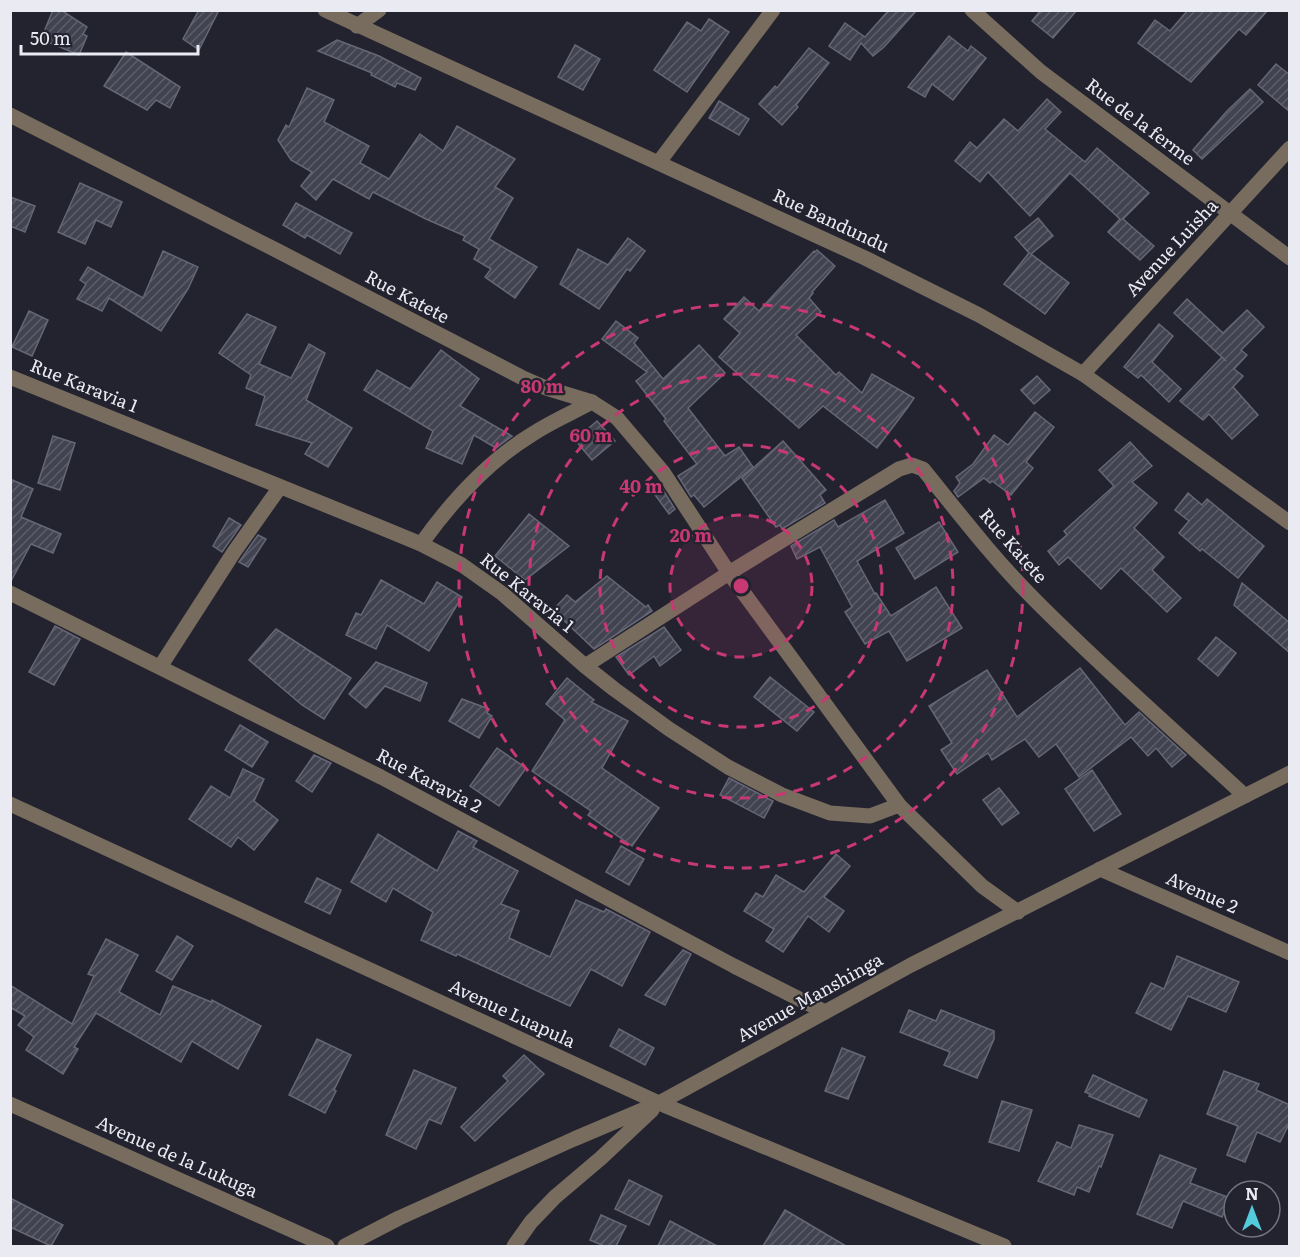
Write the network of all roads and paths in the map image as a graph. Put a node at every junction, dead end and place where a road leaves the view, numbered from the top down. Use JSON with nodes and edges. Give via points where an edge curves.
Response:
{"nodes":[{"id":1,"x":325,"y":10,"type":"edge"},
{"id":2,"x":379,"y":10,"type":"edge"},
{"id":3,"x":773,"y":10,"type":"edge"},
{"id":4,"x":972,"y":10,"type":"edge"},
{"id":5,"x":357,"y":26,"type":"junction"},
{"id":6,"x":10,"y":115,"type":"edge"},
{"id":7,"x":1290,"y":148,"type":"edge"},
{"id":8,"x":658,"y":162,"type":"junction"},
{"id":9,"x":1230,"y":214,"type":"junction"},
{"id":10,"x":1290,"y":258,"type":"edge"},
{"id":11,"x":1083,"y":374,"type":"junction"},
{"id":12,"x":10,"y":377,"type":"edge"},
{"id":13,"x":592,"y":402,"type":"junction"},
{"id":14,"x":280,"y":487,"type":"junction"},
{"id":15,"x":1290,"y":523,"type":"edge"},
{"id":16,"x":421,"y":544,"type":"junction"},
{"id":17,"x":729,"y":573,"type":"junction"},
{"id":18,"x":10,"y":593,"type":"edge"},
{"id":19,"x":585,"y":666,"type":"junction"},
{"id":20,"x":160,"y":667,"type":"junction"},
{"id":21,"x":1290,"y":773,"type":"edge"},
{"id":22,"x":1245,"y":796,"type":"junction"},
{"id":23,"x":10,"y":804,"type":"edge"},
{"id":24,"x":899,"y":805,"type":"junction"},
{"id":25,"x":1100,"y":869,"type":"junction"},
{"id":26,"x":1018,"y":912,"type":"junction"},
{"id":27,"x":1290,"y":953,"type":"edge"},
{"id":28,"x":825,"y":1012,"type":"junction"},
{"id":29,"x":658,"y":1103,"type":"junction"},
{"id":30,"x":10,"y":1104,"type":"edge"},
{"id":31,"x":327,"y":1246,"type":"edge"},
{"id":32,"x":345,"y":1246,"type":"edge"},
{"id":33,"x":514,"y":1246,"type":"edge"},
{"id":34,"x":1004,"y":1246,"type":"edge"}],
"edges":[{"from":1,"to":5,"type":"street","name":"Rue Bandundu"},
{"from":2,"to":5,"type":"street"},
{"from":3,"to":8,"type":"street"},
{"from":4,"to":9,"type":"street","name":"Rue de la ferme","via":[[1041,72]]},
{"from":5,"to":8,"type":"street","name":"Rue Bandundu"},
{"from":6,"to":13,"type":"street","name":"Rue Katete","via":[[521,378]]},
{"from":7,"to":9,"type":"street","name":"Avenue Luisha"},
{"from":8,"to":11,"type":"street","name":"Rue Bandundu","via":[[866,258],[979,315]]},
{"from":9,"to":10,"type":"street","name":"Rue de la ferme"},
{"from":9,"to":11,"type":"street","name":"Avenue Luisha"},
{"from":11,"to":15,"type":"street","name":"Rue Bandundu"},
{"from":12,"to":14,"type":"street","name":"Rue Karavia 1"},
{"from":13,"to":16,"type":"street","via":[[531,435],[489,466],[444,513]]},
{"from":13,"to":17,"type":"street","name":"Rue Katete","via":[[617,418],[663,472]]},
{"from":14,"to":16,"type":"street","name":"Rue Karavia 1"},
{"from":14,"to":20,"type":"street"},
{"from":16,"to":19,"type":"street","name":"Rue Karavia 1","via":[[462,565],[503,594]]},
{"from":17,"to":19,"type":"street","name":"Rue Katete"},
{"from":17,"to":22,"type":"street","name":"Rue Katete","via":[[898,469],[912,465],[923,469],[1030,596]]},
{"from":17,"to":24,"type":"street","name":"Rue Katete"},
{"from":18,"to":20,"type":"street","name":"Rue Karavia 2"},
{"from":19,"to":24,"type":"street","name":"Rue Karavia 1","via":[[669,729],[782,795],[831,813],[870,816]]},
{"from":20,"to":28,"type":"street","name":"Rue Karavia 2","via":[[381,777]]},
{"from":21,"to":22,"type":"street","name":"Avenue Manshinga"},
{"from":22,"to":25,"type":"street","name":"Avenue Manshinga"},
{"from":23,"to":29,"type":"street","name":"Avenue Luapula"},
{"from":24,"to":26,"type":"street","name":"Rue Katete","via":[[982,886]]},
{"from":25,"to":26,"type":"street","name":"Avenue Manshinga"},
{"from":25,"to":27,"type":"street","name":"Avenue 2"},
{"from":26,"to":28,"type":"street","name":"Avenue Manshinga"},
{"from":28,"to":29,"type":"street","name":"Avenue Manshinga"},
{"from":29,"to":32,"type":"street","name":"Avenue Manshinga","via":[[399,1218]]},
{"from":29,"to":33,"type":"street","via":[[555,1197]]},
{"from":29,"to":34,"type":"street","name":"Avenue Luapula"},
{"from":30,"to":31,"type":"street","name":"Avenue de la Lukuga"}]}
